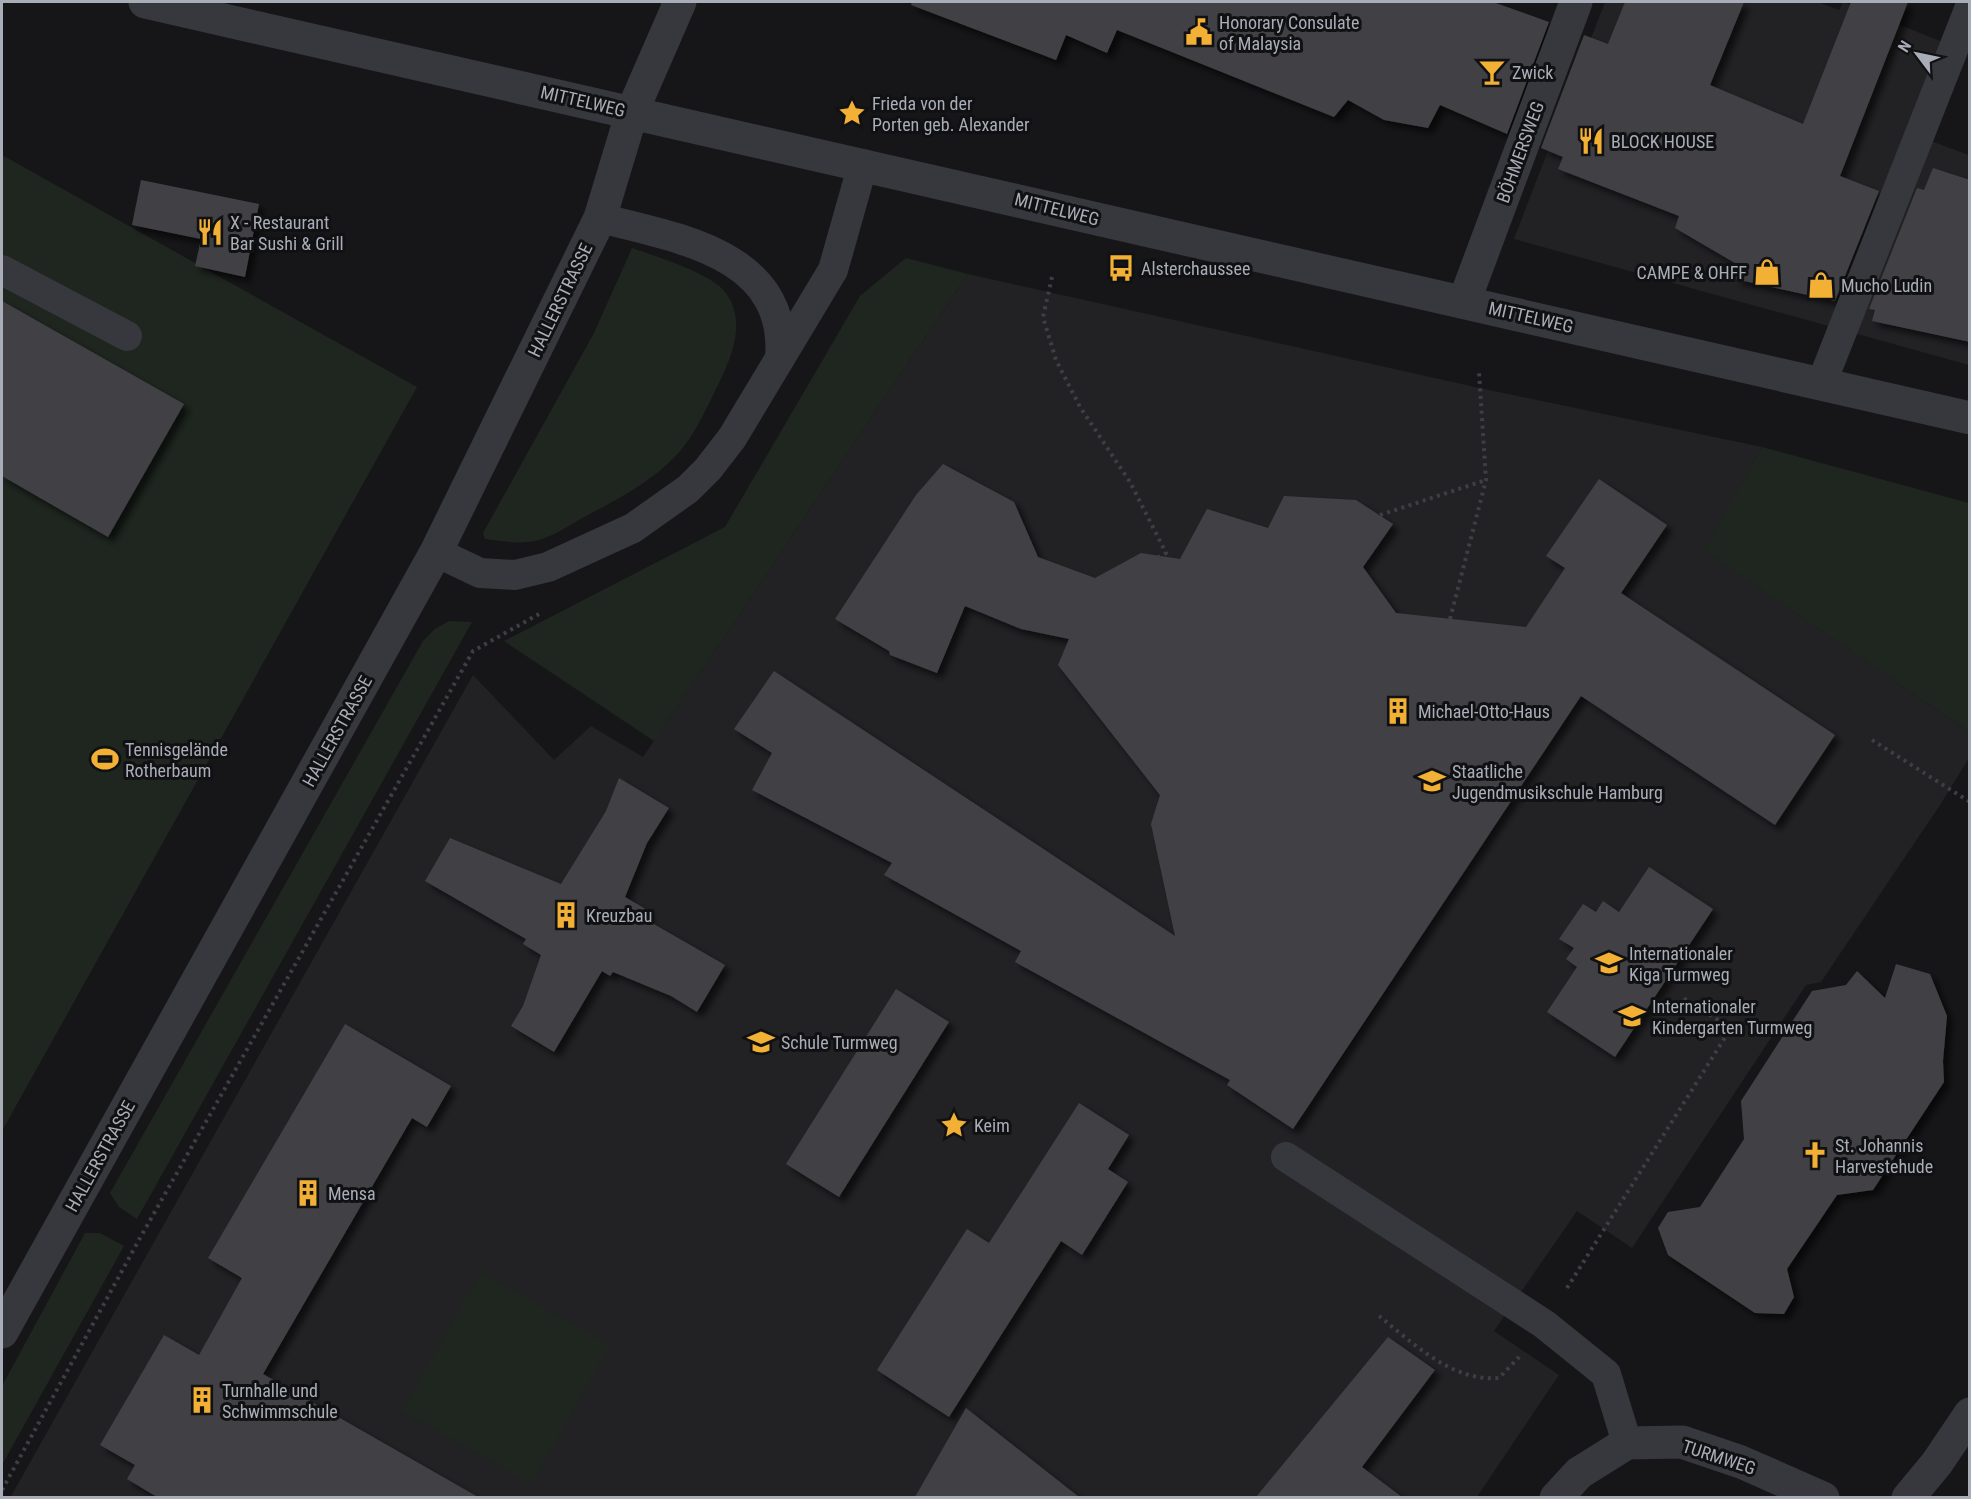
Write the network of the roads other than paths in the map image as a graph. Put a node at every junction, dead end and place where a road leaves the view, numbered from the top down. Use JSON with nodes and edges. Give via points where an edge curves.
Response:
{"nodes":[{"id":1,"x":145,"y":2,"type":"edge"},
{"id":2,"x":680,"y":2,"type":"edge"},
{"id":3,"x":1576,"y":2,"type":"edge"},
{"id":4,"x":1970,"y":7,"type":"edge"},
{"id":5,"x":632,"y":112,"type":"junction"},
{"id":6,"x":863,"y":164,"type":"junction"},
{"id":7,"x":600,"y":218,"type":"junction"},
{"id":8,"x":2,"y":270,"type":"edge"},
{"id":9,"x":1464,"y":302,"type":"junction"},
{"id":10,"x":127,"y":336,"type":"dead end"},
{"id":11,"x":780,"y":358,"type":"junction"},
{"id":12,"x":1822,"y":382,"type":"junction"},
{"id":13,"x":1970,"y":418,"type":"edge"},
{"id":14,"x":436,"y":552,"type":"junction"},
{"id":15,"x":1286,"y":1157,"type":"dead end"},
{"id":16,"x":2,"y":1332,"type":"edge"},
{"id":17,"x":1970,"y":1414,"type":"edge"},
{"id":18,"x":1627,"y":1443,"type":"junction"},
{"id":19,"x":1556,"y":1497,"type":"edge"},
{"id":20,"x":1823,"y":1497,"type":"edge"},
{"id":21,"x":1908,"y":1497,"type":"edge"}],
"edges":[{"from":1,"to":5,"type":"street","name":"MITTELWEG"},
{"from":2,"to":5,"type":"street"},
{"from":3,"to":9,"type":"street","name":"BÖHMERSWEG"},
{"from":4,"to":12,"type":"lane"},
{"from":5,"to":6,"type":"street","name":"MITTELWEG"},
{"from":5,"to":7,"type":"street","name":"HALLERSTRASSE"},
{"from":6,"to":9,"type":"street","name":"MITTELWEG"},
{"from":6,"to":11,"type":"lane","via":[[833,270]]},
{"from":7,"to":11,"type":"lane","via":[[701,246],[750,273],[776,315],[782,335]]},
{"from":7,"to":14,"type":"street","name":"HALLERSTRASSE"},
{"from":8,"to":10,"type":"lane"},
{"from":9,"to":12,"type":"street","name":"MITTELWEG"},
{"from":11,"to":14,"type":"lane","via":[[708,470],[680,496],[633,528],[548,567],[515,575],[480,573]]},
{"from":12,"to":13,"type":"street","name":"MITTELWEG"},
{"from":14,"to":16,"type":"street","name":"HALLERSTRASSE"},
{"from":15,"to":18,"type":"lane","via":[[1544,1324],[1606,1374]]},
{"from":17,"to":21,"type":"street"},
{"from":18,"to":19,"type":"street","via":[[1579,1473]]},
{"from":18,"to":20,"type":"street","name":"TURMWEG","via":[[1682,1442]]}]}
